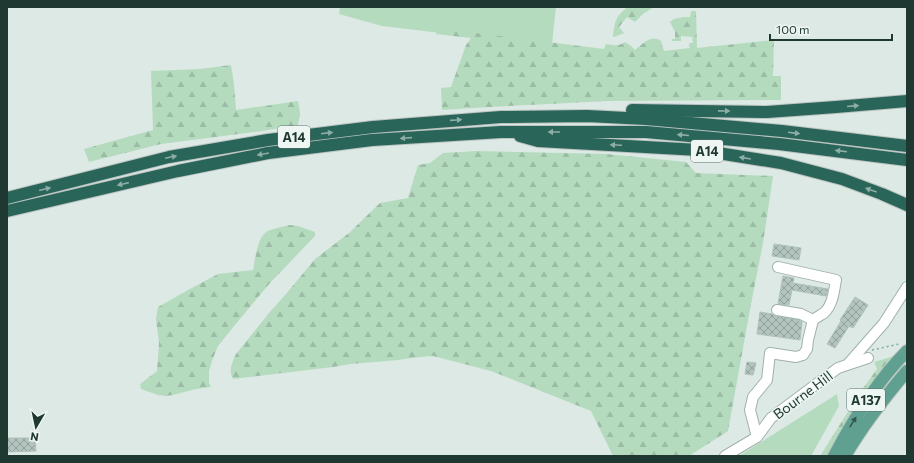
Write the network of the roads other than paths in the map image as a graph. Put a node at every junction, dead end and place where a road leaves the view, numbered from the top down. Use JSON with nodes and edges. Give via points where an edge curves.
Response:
{"nodes":[{"id":1,"x":907,"y":101,"type":"edge"},
{"id":2,"x":587,"y":116,"type":"junction"},
{"id":3,"x":501,"y":132,"type":"junction"},
{"id":4,"x":907,"y":146,"type":"edge"},
{"id":5,"x":907,"y":160,"type":"edge"},
{"id":6,"x":7,"y":198,"type":"edge"},
{"id":7,"x":907,"y":205,"type":"edge"},
{"id":8,"x":7,"y":211,"type":"edge"},
{"id":9,"x":778,"y":267,"type":"dead end"},
{"id":10,"x":907,"y":287,"type":"edge"},
{"id":11,"x":777,"y":310,"type":"dead end"},
{"id":12,"x":813,"y":320,"type":"junction"},
{"id":13,"x":903,"y":347,"type":"edge"},
{"id":14,"x":868,"y":358,"type":"dead end"},
{"id":15,"x":848,"y":364,"type":"junction"},
{"id":16,"x":907,"y":371,"type":"edge"},
{"id":17,"x":757,"y":437,"type":"junction"},
{"id":18,"x":725,"y":456,"type":"edge"},
{"id":19,"x":834,"y":456,"type":"edge"},
{"id":20,"x":846,"y":456,"type":"edge"}],
"edges":[{"from":2,"to":1,"type":"highway","number":"A14","one_way":true,"via":[[615,110],[767,112]]},
{"from":2,"to":4,"type":"highway","number":"A14","one_way":true,"via":[[782,131]]},
{"from":6,"to":2,"type":"highway","number":"A14","one_way":true,"via":[[170,157],[268,140],[373,127],[501,117]]},
{"from":5,"to":3,"type":"highway","number":"A14","one_way":true,"via":[[779,144],[646,132]]},
{"from":7,"to":3,"type":"highway","number":"A14","one_way":true,"via":[[842,180],[781,163],[699,150],[538,141]]},
{"from":3,"to":8,"type":"highway","number":"A14","one_way":true,"via":[[372,140],[268,153]]},
{"from":9,"to":12,"type":"street","via":[[836,280],[830,306]]},
{"from":10,"to":15,"type":"street","via":[[884,323]]},
{"from":11,"to":12,"type":"street","via":[[801,314]]},
{"from":12,"to":17,"type":"street","via":[[807,349],[803,355],[796,357],[770,353],[767,380],[753,397],[750,410]]},
{"from":19,"to":13,"type":"main road","number":"A137","one_way":true,"via":[[868,397]]},
{"from":14,"to":15,"type":"street","name":"Bourne Hill"},
{"from":15,"to":17,"type":"street","name":"Bourne Hill","via":[[838,368],[771,418]]},
{"from":16,"to":20,"type":"main road","number":"A137","via":[[874,412]]},
{"from":17,"to":18,"type":"street","name":"Bourne Hill"}]}
